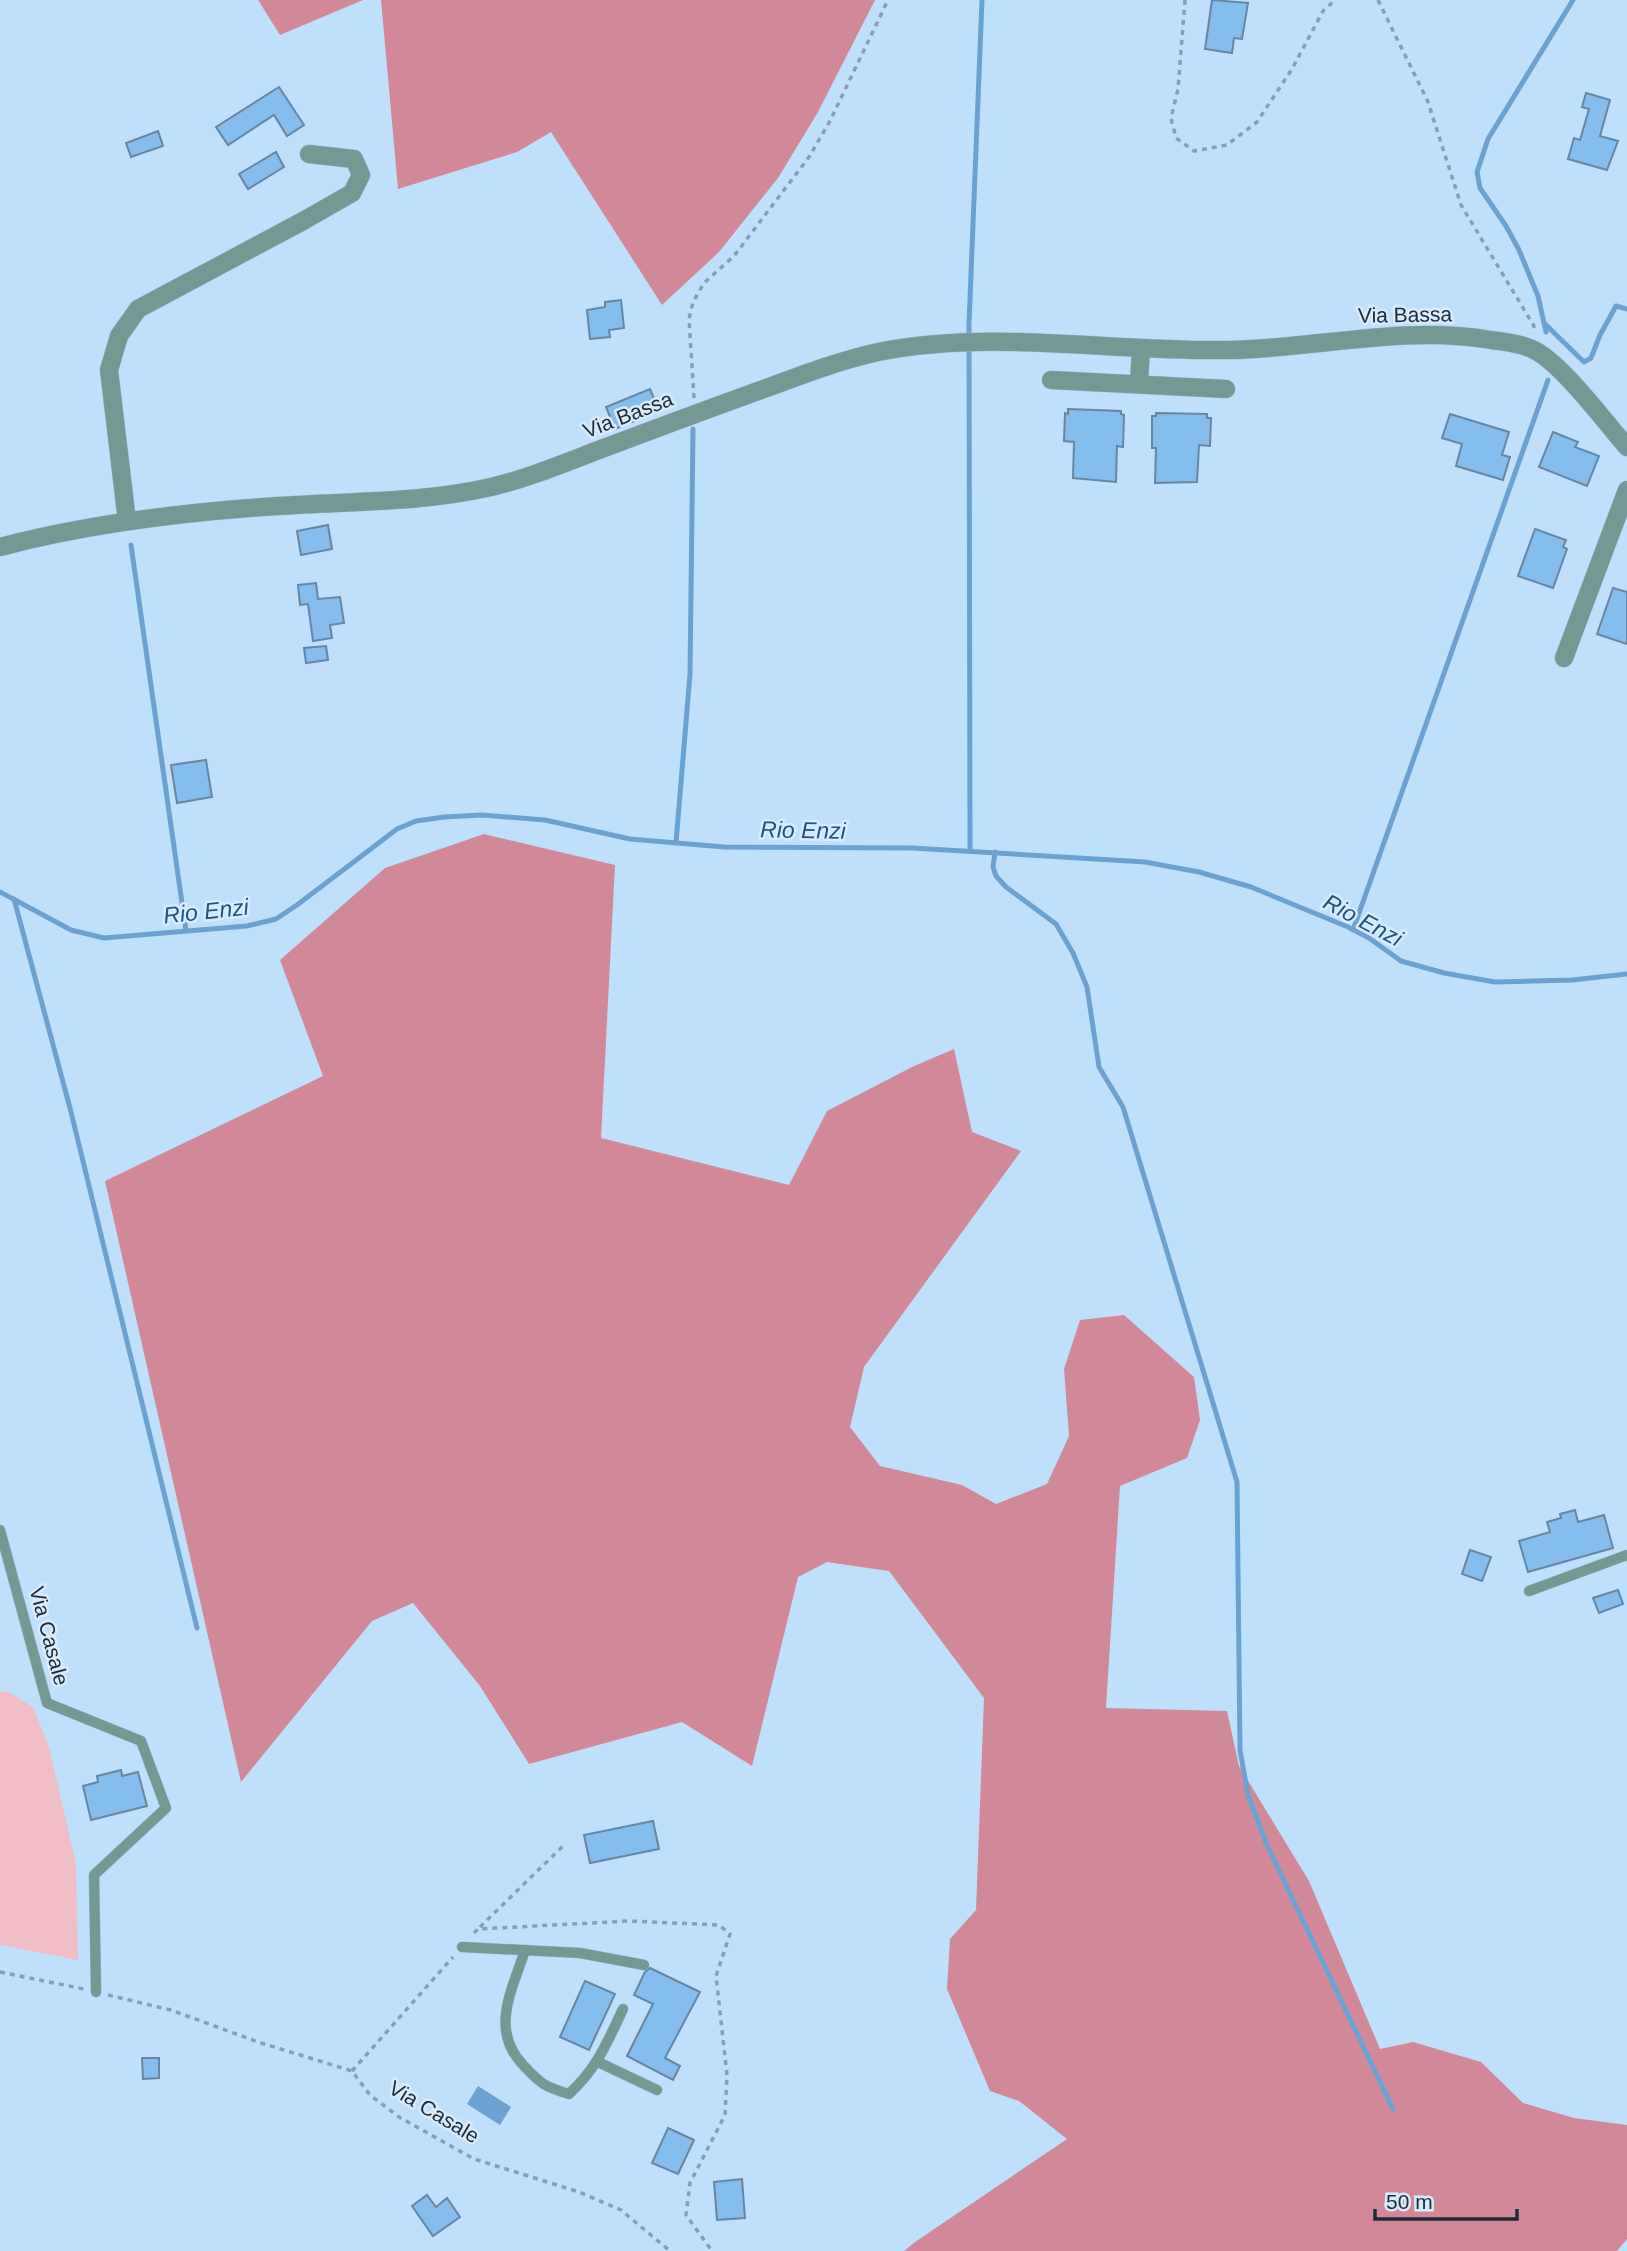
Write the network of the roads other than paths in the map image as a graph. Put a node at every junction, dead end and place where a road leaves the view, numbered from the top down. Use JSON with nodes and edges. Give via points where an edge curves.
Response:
{"nodes":[{"id":1,"x":309,"y":155,"type":"dead end"},
{"id":2,"x":1142,"y":348,"type":"junction"},
{"id":3,"x":1051,"y":380,"type":"dead end"},
{"id":4,"x":1139,"y":383,"type":"junction"},
{"id":5,"x":1226,"y":388,"type":"dead end"},
{"id":6,"x":1627,"y":447,"type":"edge"},
{"id":7,"x":1627,"y":489,"type":"edge"},
{"id":8,"x":127,"y":521,"type":"junction"},
{"id":9,"x":0,"y":547,"type":"edge"},
{"id":10,"x":1563,"y":658,"type":"dead end"},
{"id":11,"x":0,"y":1530,"type":"edge"},
{"id":12,"x":1627,"y":1555,"type":"edge"},
{"id":13,"x":1528,"y":1591,"type":"dead end"},
{"id":14,"x":462,"y":1947,"type":"dead end"},
{"id":15,"x":525,"y":1950,"type":"junction"},
{"id":16,"x":644,"y":1965,"type":"dead end"},
{"id":17,"x":96,"y":1992,"type":"road end"},
{"id":18,"x":623,"y":2008,"type":"dead end"},
{"id":19,"x":598,"y":2062,"type":"junction"},
{"id":20,"x":657,"y":2090,"type":"dead end"}],
"edges":[{"from":1,"to":8,"type":"street","via":[[354,159],[361,175],[352,193],[138,309],[119,336],[109,370]]},
{"from":2,"to":4,"type":"street"},
{"from":2,"to":6,"type":"street","name":"Via Bassa","via":[[1233,350],[1394,335],[1469,336],[1538,352],[1558,368]]},
{"from":2,"to":8,"type":"street","name":"Via Bassa","via":[[1016,341],[878,352],[820,368],[570,461],[479,489]]},
{"from":3,"to":4,"type":"street"},
{"from":4,"to":5,"type":"street"},
{"from":7,"to":10,"type":"street"},
{"from":8,"to":9,"type":"street","name":"Via Bassa"},
{"from":11,"to":17,"type":"lane","name":"Via Casale","via":[[47,1703],[141,1741],[166,1808],[94,1875]]},
{"from":12,"to":13,"type":"lane"},
{"from":14,"to":15,"type":"lane"},
{"from":15,"to":16,"type":"lane","via":[[580,1953]]},
{"from":15,"to":19,"type":"lane","via":[[504,2016],[513,2054],[544,2086],[569,2094]]},
{"from":18,"to":19,"type":"lane"},
{"from":19,"to":20,"type":"lane"}]}
